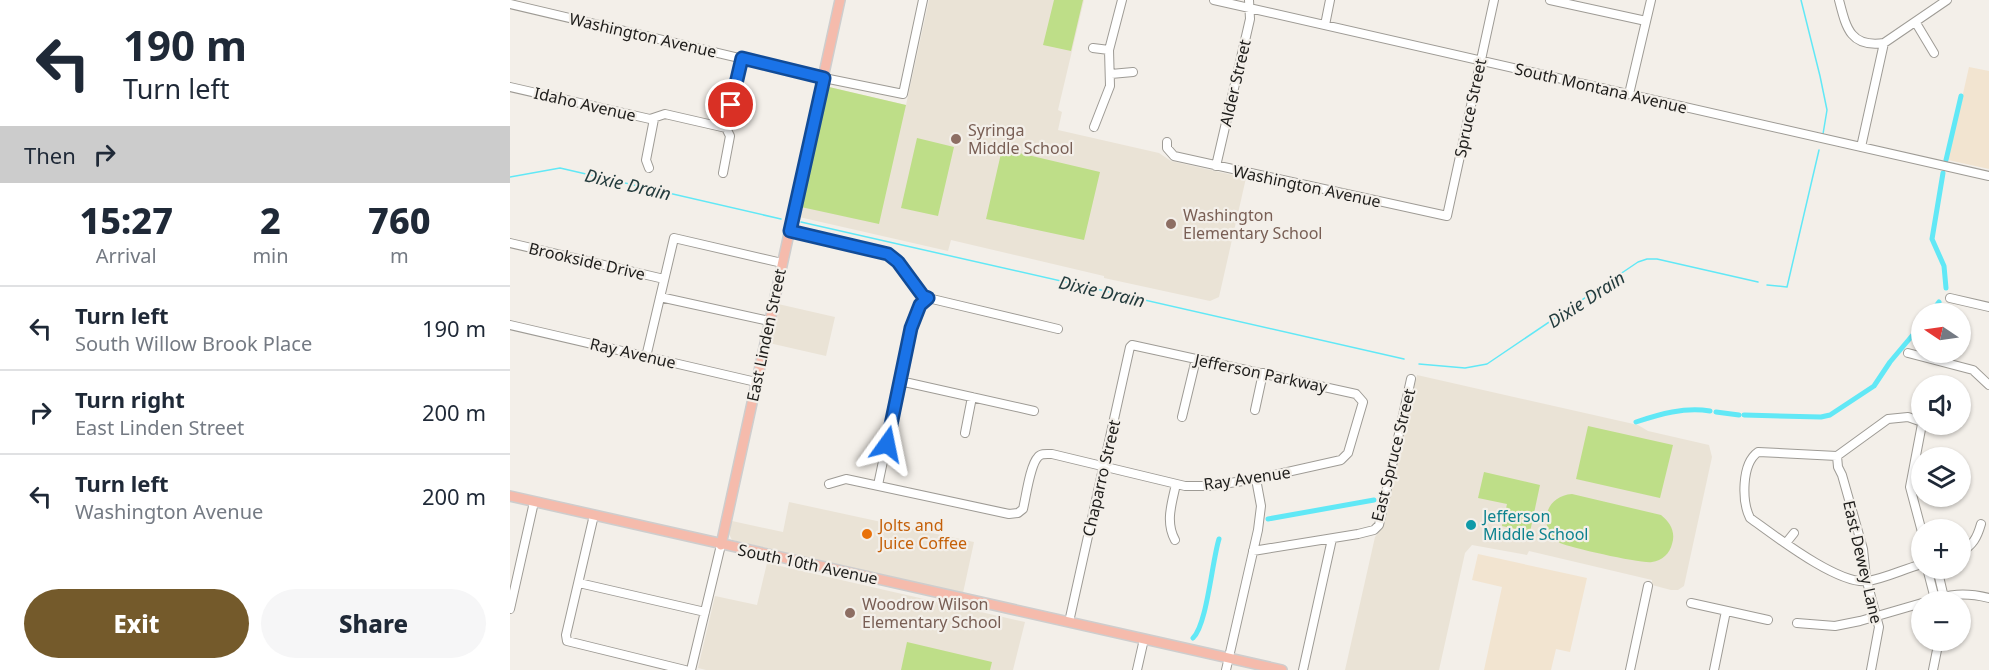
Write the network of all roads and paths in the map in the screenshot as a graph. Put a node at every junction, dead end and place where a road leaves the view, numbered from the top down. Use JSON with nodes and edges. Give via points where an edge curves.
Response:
{"nodes":[{"id":1,"x":840,"y":0,"type":"edge"},
{"id":2,"x":923,"y":0,"type":"edge"},
{"id":3,"x":1122,"y":0,"type":"edge"},
{"id":4,"x":1214,"y":0,"type":"edge"},
{"id":5,"x":1330,"y":0,"type":"edge"},
{"id":6,"x":1494,"y":0,"type":"edge"},
{"id":7,"x":1550,"y":0,"type":"edge"},
{"id":8,"x":1651,"y":0,"type":"edge"},
{"id":9,"x":1839,"y":0,"type":"edge"},
{"id":10,"x":1947,"y":0,"type":"edge"},
{"id":11,"x":1249,"y":4,"type":"edge"},
{"id":12,"x":511,"y":5,"type":"edge"},
{"id":13,"x":1646,"y":21,"type":"junction"},
{"id":14,"x":1916,"y":23,"type":"junction"},
{"id":15,"x":1325,"y":25,"type":"junction"},
{"id":16,"x":1884,"y":43,"type":"junction"},
{"id":17,"x":1093,"y":48,"type":"dead end"},
{"id":18,"x":1109,"y":50,"type":"junction"},
{"id":19,"x":1934,"y":53,"type":"dead end"},
{"id":20,"x":742,"y":58,"type":"junction"},
{"id":21,"x":1480,"y":60,"type":"junction"},
{"id":22,"x":1133,"y":72,"type":"dead end"},
{"id":23,"x":1111,"y":74,"type":"junction"},
{"id":24,"x":824,"y":78,"type":"junction"},
{"id":25,"x":510,"y":87,"type":"edge"},
{"id":26,"x":1629,"y":94,"type":"junction"},
{"id":27,"x":654,"y":119,"type":"junction"},
{"id":28,"x":1094,"y":127,"type":"dead end"},
{"id":29,"x":727,"y":129,"type":"junction"},
{"id":30,"x":1167,"y":142,"type":"dead end"},
{"id":31,"x":1862,"y":147,"type":"junction"},
{"id":32,"x":1216,"y":166,"type":"junction"},
{"id":33,"x":650,"y":168,"type":"dead end"},
{"id":34,"x":723,"y":173,"type":"dead end"},
{"id":35,"x":1989,"y":176,"type":"edge"},
{"id":36,"x":1447,"y":216,"type":"joint"},
{"id":37,"x":790,"y":231,"type":"junction"},
{"id":38,"x":510,"y":243,"type":"edge"},
{"id":39,"x":782,"y":263,"type":"junction"},
{"id":40,"x":664,"y":279,"type":"junction"},
{"id":41,"x":660,"y":297,"type":"junction"},
{"id":42,"x":928,"y":298,"type":"junction"},
{"id":43,"x":1950,"y":298,"type":"dead end"},
{"id":44,"x":1989,"y":307,"type":"edge"},
{"id":45,"x":769,"y":321,"type":"junction"},
{"id":46,"x":510,"y":325,"type":"edge"},
{"id":47,"x":1058,"y":329,"type":"dead end"},
{"id":48,"x":1142,"y":346,"type":"joint"},
{"id":49,"x":1908,"y":353,"type":"dead end"},
{"id":50,"x":646,"y":357,"type":"junction"},
{"id":51,"x":1196,"y":359,"type":"junction"},
{"id":52,"x":1263,"y":373,"type":"junction"},
{"id":53,"x":1411,"y":379,"type":"dead end"},
{"id":54,"x":900,"y":381,"type":"junction"},
{"id":55,"x":756,"y":382,"type":"junction"},
{"id":56,"x":1989,"y":385,"type":"edge"},
{"id":57,"x":972,"y":397,"type":"junction"},
{"id":58,"x":1255,"y":410,"type":"dead end"},
{"id":59,"x":1034,"y":411,"type":"dead end"},
{"id":60,"x":1359,"y":415,"type":"joint"},
{"id":61,"x":1182,"y":417,"type":"dead end"},
{"id":62,"x":1911,"y":418,"type":"edge"},
{"id":63,"x":965,"y":433,"type":"dead end"},
{"id":64,"x":1920,"y":435,"type":"edge"},
{"id":65,"x":1837,"y":456,"type":"junction"},
{"id":66,"x":1104,"y":466,"type":"junction"},
{"id":67,"x":1256,"y":479,"type":"junction"},
{"id":68,"x":829,"y":484,"type":"dead end"},
{"id":69,"x":1176,"y":484,"type":"junction"},
{"id":70,"x":878,"y":485,"type":"junction"},
{"id":71,"x":510,"y":496,"type":"edge"},
{"id":72,"x":534,"y":502,"type":"junction"},
{"id":73,"x":594,"y":515,"type":"junction"},
{"id":74,"x":1918,"y":519,"type":"edge"},
{"id":75,"x":1981,"y":524,"type":"dead end"},
{"id":76,"x":1794,"y":533,"type":"dead end"},
{"id":77,"x":1332,"y":539,"type":"junction"},
{"id":78,"x":1175,"y":540,"type":"dead end"},
{"id":79,"x":1786,"y":543,"type":"junction"},
{"id":80,"x":721,"y":544,"type":"junction"},
{"id":81,"x":1971,"y":546,"type":"edge"},
{"id":82,"x":1253,"y":551,"type":"junction"},
{"id":83,"x":1911,"y":567,"type":"edge"},
{"id":84,"x":1867,"y":581,"type":"junction"},
{"id":85,"x":579,"y":583,"type":"junction"},
{"id":86,"x":1648,"y":586,"type":"dead end"},
{"id":87,"x":1971,"y":594,"type":"edge"},
{"id":88,"x":1989,"y":597,"type":"edge"},
{"id":89,"x":1691,"y":603,"type":"dead end"},
{"id":90,"x":1911,"y":606,"type":"edge"},
{"id":91,"x":510,"y":609,"type":"edge"},
{"id":92,"x":1726,"y":610,"type":"junction"},
{"id":93,"x":705,"y":612,"type":"junction"},
{"id":94,"x":1876,"y":616,"type":"junction"},
{"id":95,"x":1768,"y":620,"type":"dead end"},
{"id":96,"x":1070,"y":622,"type":"junction"},
{"id":97,"x":1797,"y":623,"type":"dead end"},
{"id":98,"x":1144,"y":639,"type":"junction"},
{"id":99,"x":1937,"y":651,"type":"edge"},
{"id":100,"x":1229,"y":658,"type":"junction"},
{"id":101,"x":685,"y":670,"type":"edge"},
{"id":102,"x":691,"y":670,"type":"edge"},
{"id":103,"x":1137,"y":670,"type":"edge"},
{"id":104,"x":1226,"y":670,"type":"edge"},
{"id":105,"x":1282,"y":670,"type":"edge"},
{"id":106,"x":1303,"y":670,"type":"edge"},
{"id":107,"x":1629,"y":670,"type":"edge"},
{"id":108,"x":1714,"y":670,"type":"edge"},
{"id":109,"x":1871,"y":670,"type":"edge"},
{"id":110,"x":1933,"y":670,"type":"edge"}],
"edges":[{"from":1,"to":24,"type":"main road","name":"East Linden Street"},
{"from":2,"to":24,"type":"street","name":"Washington Avenue","via":[[903,94]]},
{"from":3,"to":18,"type":"street"},
{"from":4,"to":11,"type":"street","name":"South Montana Avenue"},
{"from":5,"to":15,"type":"street"},
{"from":6,"to":21,"type":"street","name":"Spruce Street"},
{"from":7,"to":13,"type":"street"},
{"from":8,"to":13,"type":"street"},
{"from":9,"to":16,"type":"street","via":[[1845,24],[1857,40]]},
{"from":10,"to":14,"type":"street"},
{"from":11,"to":15,"type":"street","name":"South Montana Avenue"},
{"from":11,"to":32,"type":"street","name":"Alder Street","via":[[1250,19]]},
{"from":12,"to":20,"type":"street","name":"Washington Avenue"},
{"from":13,"to":26,"type":"street"},
{"from":14,"to":16,"type":"street"},
{"from":14,"to":19,"type":"street"},
{"from":15,"to":21,"type":"street","name":"South Montana Avenue"},
{"from":16,"to":31,"type":"street"},
{"from":17,"to":18,"type":"street"},
{"from":18,"to":23,"type":"street"},
{"from":20,"to":24,"type":"street","name":"Washington Avenue"},
{"from":20,"to":29,"type":"street"},
{"from":21,"to":26,"type":"street","name":"South Montana Avenue"},
{"from":21,"to":36,"type":"street","name":"Spruce Street"},
{"from":22,"to":23,"type":"street"},
{"from":23,"to":28,"type":"street"},
{"from":24,"to":37,"type":"main road","name":"East Linden Street"},
{"from":25,"to":27,"type":"street","name":"Idaho Avenue"},
{"from":26,"to":31,"type":"street","name":"South Montana Avenue"},
{"from":27,"to":29,"type":"street","name":"Idaho Avenue","via":[[665,114]]},
{"from":27,"to":33,"type":"street","via":[[646,160]]},
{"from":29,"to":34,"type":"street","via":[[730,136]]},
{"from":30,"to":32,"type":"street","name":"Washington Avenue","via":[[1173,156]]},
{"from":31,"to":35,"type":"street","name":"South Montana Avenue"},
{"from":32,"to":36,"type":"street","name":"Washington Avenue"},
{"from":37,"to":39,"type":"main road","name":"East Linden Street"},
{"from":37,"to":42,"type":"street","via":[[888,254]]},
{"from":38,"to":40,"type":"street","name":"Brookside Drive"},
{"from":39,"to":40,"type":"street","via":[[674,238]]},
{"from":39,"to":45,"type":"main road","name":"East Linden Street"},
{"from":40,"to":41,"type":"street"},
{"from":41,"to":45,"type":"street","name":"Brookside Drive"},
{"from":41,"to":50,"type":"street"},
{"from":42,"to":47,"type":"street"},
{"from":42,"to":54,"type":"street","via":[[920,305],[911,328]]},
{"from":43,"to":44,"type":"street"},
{"from":45,"to":55,"type":"main road","name":"East Linden Street"},
{"from":46,"to":50,"type":"street","name":"Ray Avenue"},
{"from":48,"to":51,"type":"street","name":"Jefferson Parkway"},
{"from":48,"to":66,"type":"street","name":"Chaparro Street","via":[[1130,347]]},
{"from":49,"to":56,"type":"street","via":[[1973,370]]},
{"from":50,"to":55,"type":"street","name":"Ray Avenue"},
{"from":51,"to":52,"type":"street","name":"Jefferson Parkway"},
{"from":51,"to":61,"type":"street"},
{"from":52,"to":58,"type":"street"},
{"from":52,"to":60,"type":"street","name":"Jefferson Parkway","via":[[1356,394],[1363,402]]},
{"from":53,"to":77,"type":"street","name":"East Spruce Street","via":[[1379,525],[1374,530]]},
{"from":54,"to":57,"type":"street"},
{"from":54,"to":70,"type":"street"},
{"from":55,"to":80,"type":"main road","name":"East Linden Street"},
{"from":57,"to":59,"type":"street"},
{"from":57,"to":63,"type":"street"},
{"from":60,"to":67,"type":"street","name":"Ray Avenue","via":[[1348,453],[1341,460]]},
{"from":62,"to":65,"type":"street","via":[[1888,419]]},
{"from":64,"to":74,"type":"street","via":[[1910,488]]},
{"from":65,"to":79,"type":"street","via":[[1758,452],[1750,460],[1743,497],[1745,508],[1750,518]]},
{"from":65,"to":84,"type":"street","name":"East Dewey Lane","via":[[1863,549]]},
{"from":66,"to":69,"type":"street","name":"Ray Avenue"},
{"from":66,"to":70,"type":"street","name":"Ray Avenue","via":[[1052,454],[1037,457],[1023,509],[1009,514]]},
{"from":66,"to":96,"type":"street","name":"Chaparro Street"},
{"from":67,"to":69,"type":"street","name":"Ray Avenue","via":[[1210,486]]},
{"from":67,"to":82,"type":"street","via":[[1261,506]]},
{"from":68,"to":70,"type":"street","via":[[846,479]]},
{"from":69,"to":78,"type":"street","via":[[1170,521]]},
{"from":71,"to":72,"type":"main road","name":"South 10th Avenue"},
{"from":72,"to":73,"type":"main road","name":"South 10th Avenue"},
{"from":72,"to":91,"type":"street"},
{"from":73,"to":80,"type":"main road","name":"South 10th Avenue"},
{"from":73,"to":85,"type":"street"},
{"from":75,"to":81,"type":"street"},
{"from":76,"to":79,"type":"street"},
{"from":77,"to":82,"type":"street"},
{"from":77,"to":106,"type":"street"},
{"from":79,"to":84,"type":"street","via":[[1826,569],[1854,581]]},
{"from":80,"to":93,"type":"street","name":"East Linden Street"},
{"from":80,"to":96,"type":"main road","name":"South 10th Avenue"},
{"from":82,"to":100,"type":"street"},
{"from":83,"to":84,"type":"street"},
{"from":84,"to":94,"type":"street","name":"East Dewey Lane"},
{"from":85,"to":93,"type":"street"},
{"from":85,"to":101,"type":"street","via":[[567,641]]},
{"from":86,"to":107,"type":"street"},
{"from":87,"to":88,"type":"street"},
{"from":89,"to":92,"type":"street"},
{"from":90,"to":94,"type":"street"},
{"from":92,"to":95,"type":"street"},
{"from":92,"to":108,"type":"street"},
{"from":93,"to":102,"type":"street","name":"East Linden Street"},
{"from":94,"to":97,"type":"street","via":[[1835,626]]},
{"from":94,"to":109,"type":"street","name":"East Dewey Lane","via":[[1879,627]]},
{"from":96,"to":98,"type":"main road","name":"South 10th Avenue"},
{"from":98,"to":100,"type":"main road","name":"South 10th Avenue"},
{"from":98,"to":103,"type":"street"},
{"from":99,"to":110,"type":"street"},
{"from":100,"to":104,"type":"street"},
{"from":100,"to":105,"type":"main road","name":"South 10th Avenue"}]}
